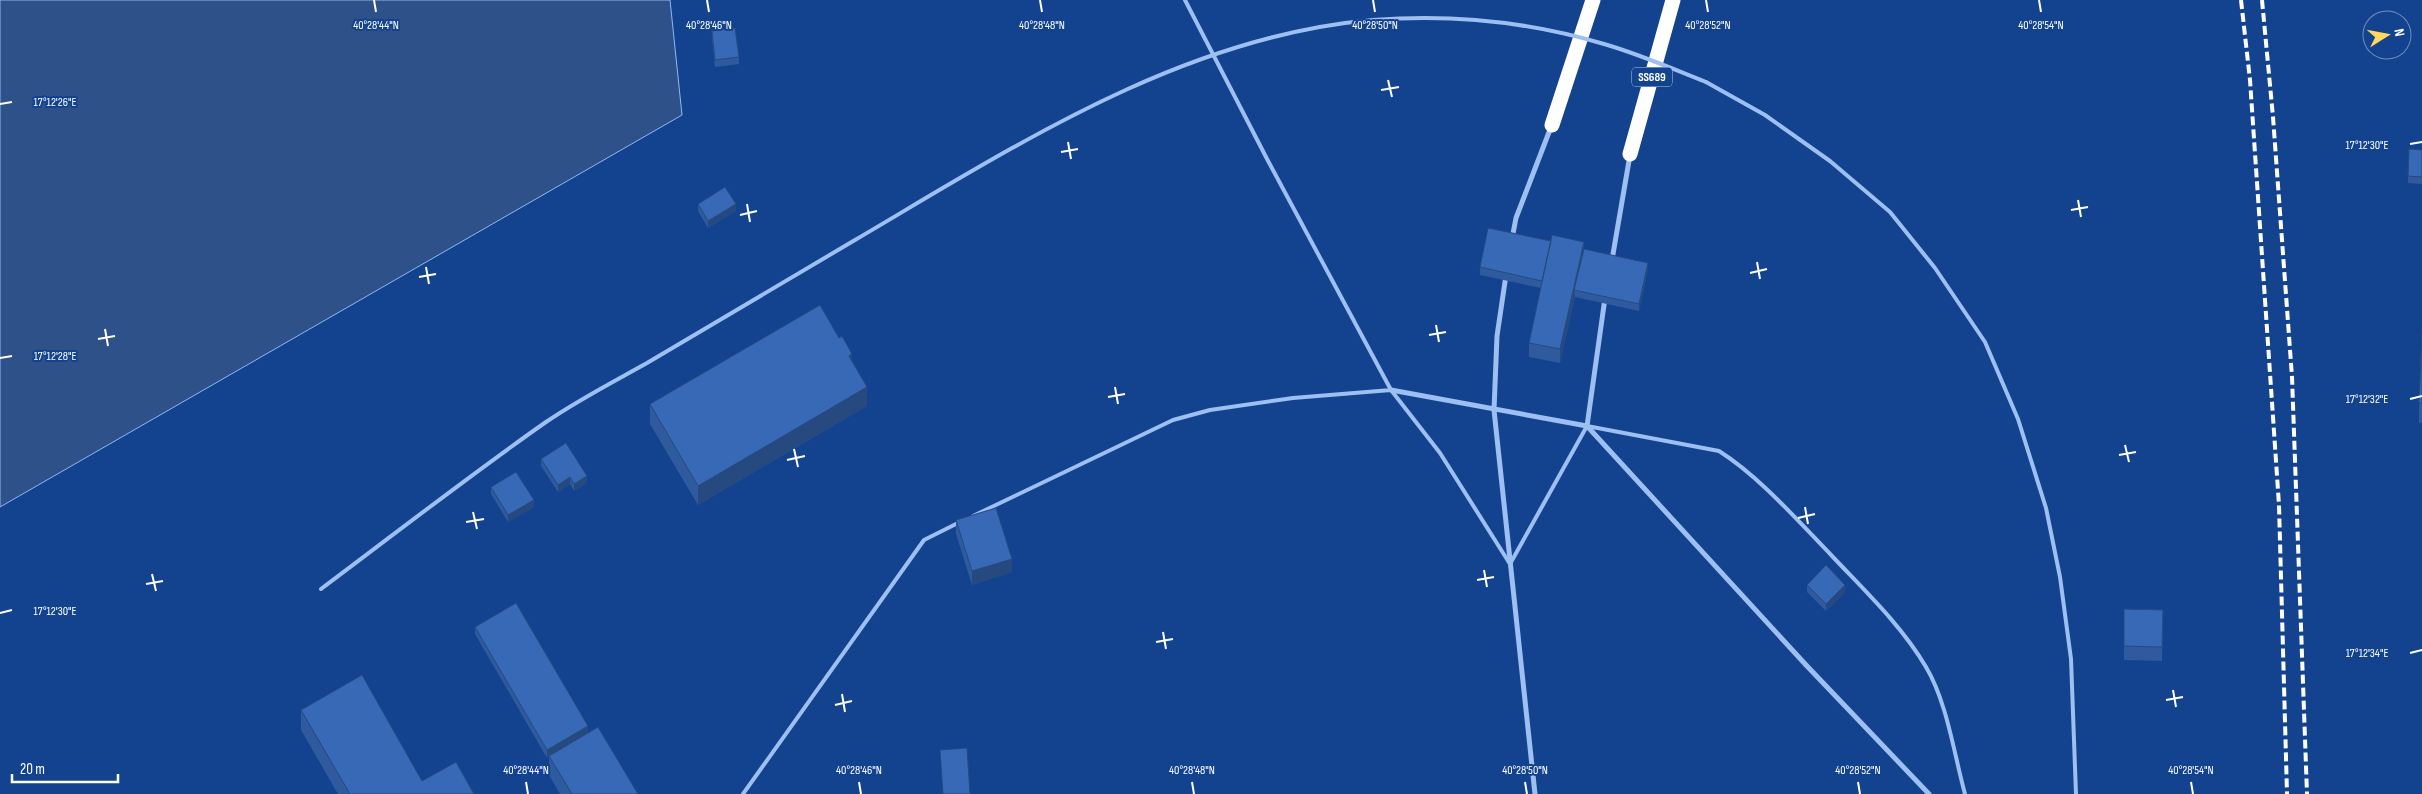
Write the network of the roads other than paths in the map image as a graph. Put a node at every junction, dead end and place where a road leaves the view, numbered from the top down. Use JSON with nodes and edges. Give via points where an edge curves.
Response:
{"nodes":[{"id":1,"x":1185,"y":0,"type":"edge"},
{"id":2,"x":1593,"y":0,"type":"edge"},
{"id":3,"x":1673,"y":0,"type":"edge"},
{"id":4,"x":1552,"y":125,"type":"joint"},
{"id":5,"x":1630,"y":154,"type":"joint"},
{"id":6,"x":1511,"y":246,"type":"edge"},
{"id":7,"x":1508,"y":264,"type":"edge"},
{"id":8,"x":1611,"y":265,"type":"edge"},
{"id":9,"x":1606,"y":293,"type":"edge"},
{"id":10,"x":1392,"y":390,"type":"junction"},
{"id":11,"x":1494,"y":410,"type":"junction"},
{"id":12,"x":1587,"y":426,"type":"junction"},
{"id":13,"x":1510,"y":564,"type":"junction"},
{"id":14,"x":321,"y":589,"type":"dead end"},
{"id":15,"x":743,"y":794,"type":"edge"},
{"id":16,"x":1535,"y":794,"type":"edge"},
{"id":17,"x":1929,"y":794,"type":"edge"},
{"id":18,"x":1965,"y":794,"type":"edge"},
{"id":19,"x":2076,"y":794,"type":"edge"}],
"edges":[{"from":1,"to":10,"type":"lane"},
{"from":2,"to":4,"type":"highway"},
{"from":3,"to":5,"type":"highway","number":"SS689"},
{"from":4,"to":6,"type":"street","via":[[1516,218]]},
{"from":5,"to":8,"type":"street"},
{"from":7,"to":11,"type":"street","via":[[1497,336]]},
{"from":9,"to":12,"type":"street"},
{"from":10,"to":11,"type":"street"},
{"from":10,"to":13,"type":"lane","via":[[1440,453]]},
{"from":10,"to":15,"type":"lane","via":[[1294,398],[1210,410],[1173,420],[924,540]]},
{"from":11,"to":12,"type":"street"},
{"from":11,"to":13,"type":"street"},
{"from":12,"to":13,"type":"lane"},
{"from":12,"to":17,"type":"street"},
{"from":12,"to":18,"type":"lane","via":[[1719,451],[1736,462],[1806,530],[1872,599],[1927,668],[1941,704]]},
{"from":13,"to":16,"type":"street"},
{"from":14,"to":19,"type":"lane","bridge":true,"via":[[549,420],[995,157],[1111,97],[1228,50],[1306,30],[1372,20],[1476,20],[1559,32],[1606,44],[1706,82],[1765,115],[1830,161],[1890,212],[1935,268],[1985,342],[2018,419],[2046,508],[2060,577],[2071,659]]}]}
